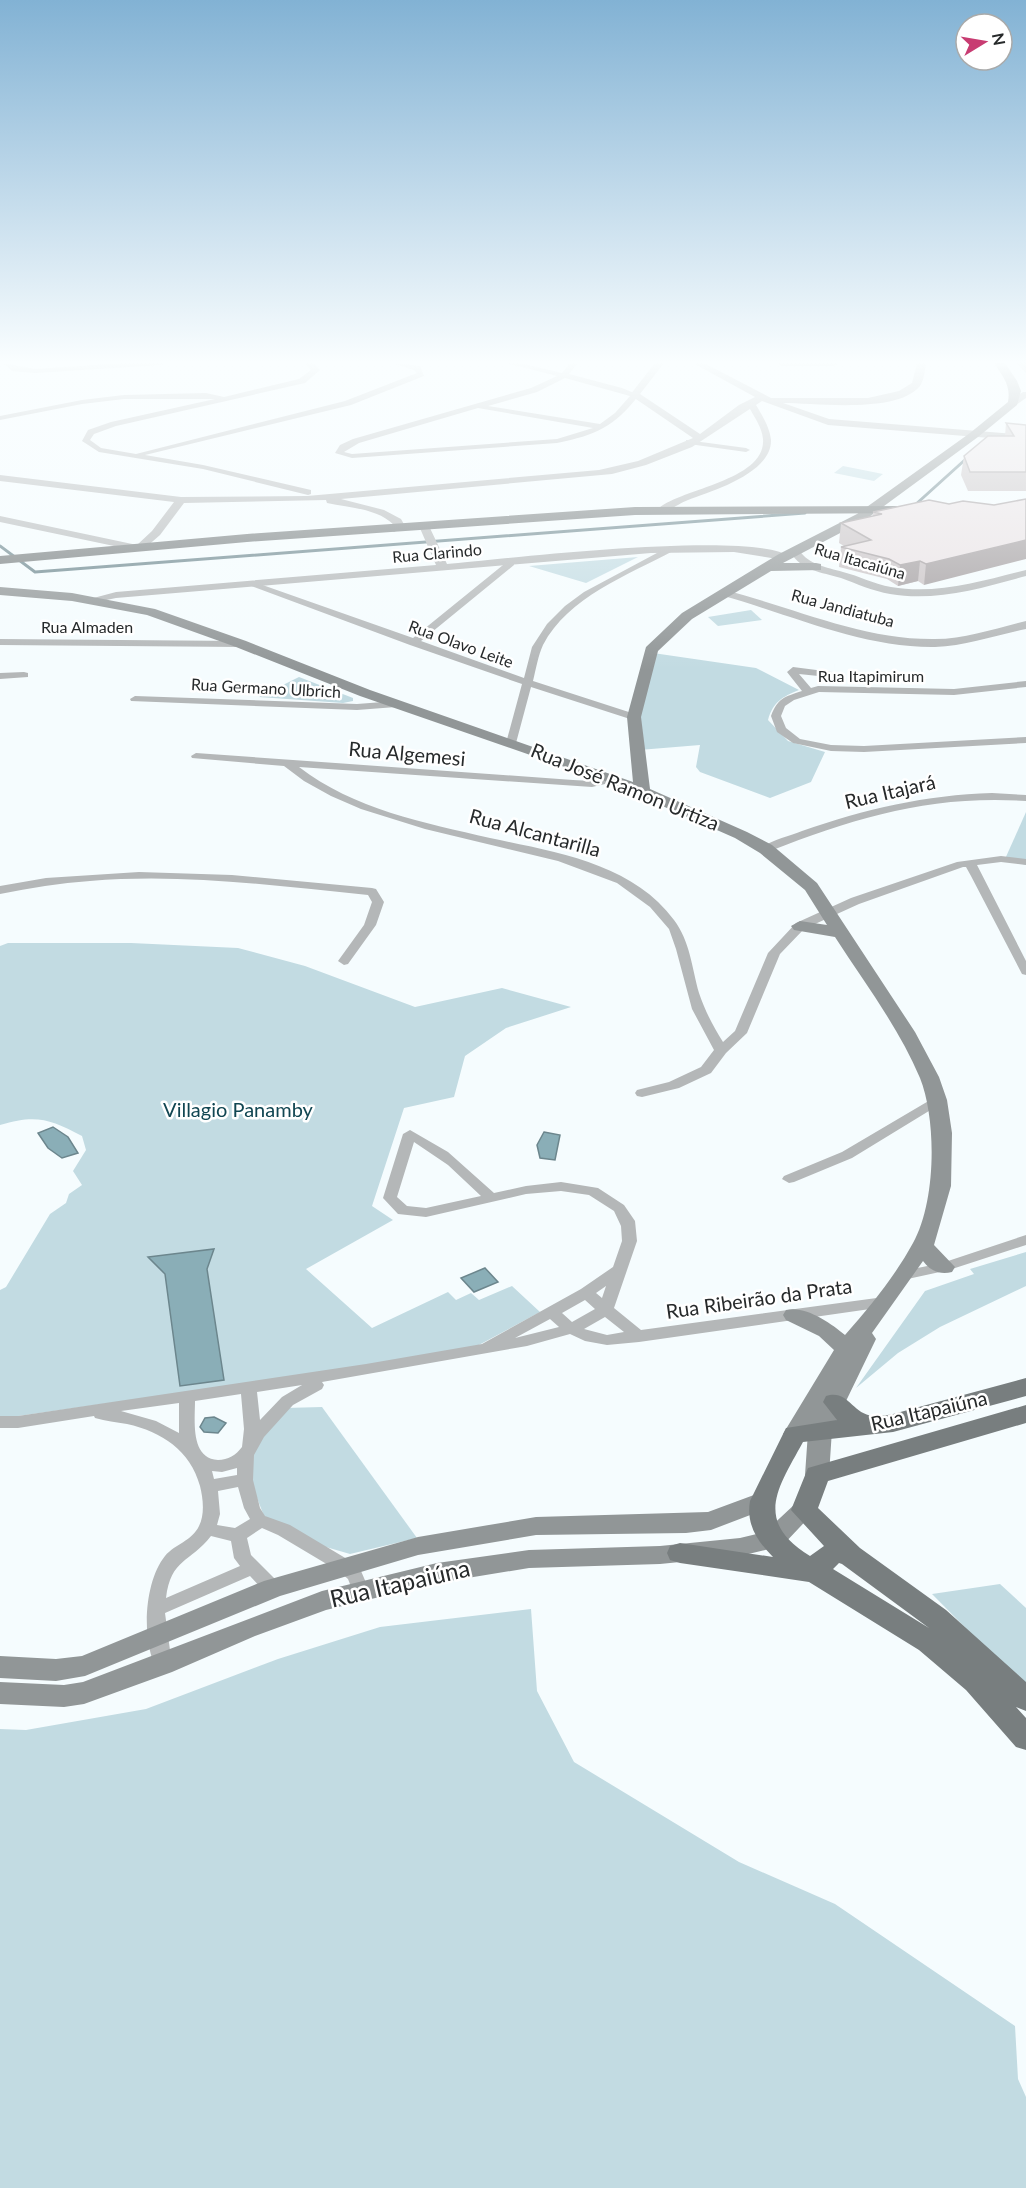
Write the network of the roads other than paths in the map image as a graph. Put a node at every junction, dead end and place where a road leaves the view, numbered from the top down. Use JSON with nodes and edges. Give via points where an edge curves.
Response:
{"nodes":[{"id":1,"x":193,"y":465,"type":"edge"},
{"id":2,"x":636,"y":465,"type":"edge"},
{"id":3,"x":753,"y":465,"type":"edge"},
{"id":4,"x":946,"y":465,"type":"edge"},
{"id":5,"x":0,"y":478,"type":"edge"},
{"id":6,"x":268,"y":484,"type":"junction"},
{"id":7,"x":290,"y":496,"type":"junction"},
{"id":8,"x":323,"y":496,"type":"junction"},
{"id":9,"x":181,"y":500,"type":"junction"},
{"id":10,"x":698,"y":500,"type":"junction"},
{"id":11,"x":910,"y":504,"type":"junction"},
{"id":12,"x":876,"y":507,"type":"junction"},
{"id":13,"x":664,"y":508,"type":"junction"},
{"id":14,"x":371,"y":510,"type":"junction"},
{"id":15,"x":0,"y":519,"type":"edge"},
{"id":16,"x":397,"y":526,"type":"junction"},
{"id":17,"x":424,"y":526,"type":"junction"},
{"id":18,"x":371,"y":529,"type":"junction"},
{"id":19,"x":156,"y":533,"type":"junction"},
{"id":20,"x":91,"y":544,"type":"junction"},
{"id":21,"x":168,"y":544,"type":"junction"},
{"id":22,"x":137,"y":547,"type":"junction"},
{"id":23,"x":670,"y":549,"type":"junction"},
{"id":24,"x":789,"y":555,"type":"junction"},
{"id":25,"x":0,"y":560,"type":"edge"},
{"id":26,"x":511,"y":564,"type":"junction"},
{"id":27,"x":769,"y":567,"type":"junction"},
{"id":28,"x":816,"y":567,"type":"junction"},
{"id":29,"x":444,"y":569,"type":"junction"},
{"id":30,"x":1026,"y":573,"type":"edge"},
{"id":31,"x":283,"y":582,"type":"junction"},
{"id":32,"x":251,"y":585,"type":"junction"},
{"id":33,"x":730,"y":590,"type":"junction"},
{"id":34,"x":0,"y":591,"type":"edge"},
{"id":35,"x":279,"y":595,"type":"junction"},
{"id":36,"x":92,"y":600,"type":"junction"},
{"id":37,"x":1026,"y":625,"type":"edge"},
{"id":38,"x":211,"y":633,"type":"junction"},
{"id":39,"x":0,"y":642,"type":"edge"},
{"id":40,"x":174,"y":642,"type":"junction"},
{"id":41,"x":413,"y":643,"type":"junction"},
{"id":42,"x":241,"y":644,"type":"junction"},
{"id":43,"x":828,"y":674,"type":"dead end"},
{"id":44,"x":24,"y":675,"type":"dead end"},
{"id":45,"x":0,"y":676,"type":"edge"},
{"id":46,"x":526,"y":682,"type":"junction"},
{"id":47,"x":1026,"y":684,"type":"edge"},
{"id":48,"x":808,"y":691,"type":"junction"},
{"id":49,"x":135,"y":699,"type":"dead end"},
{"id":50,"x":396,"y":704,"type":"junction"},
{"id":51,"x":634,"y":717,"type":"junction"},
{"id":52,"x":1026,"y":740,"type":"edge"},
{"id":53,"x":511,"y":742,"type":"junction"},
{"id":54,"x":637,"y":754,"type":"junction"},
{"id":55,"x":196,"y":756,"type":"dead end"},
{"id":56,"x":285,"y":761,"type":"junction"},
{"id":57,"x":614,"y":779,"type":"junction"},
{"id":58,"x":642,"y":790,"type":"junction"},
{"id":59,"x":1026,"y":798,"type":"edge"},
{"id":60,"x":766,"y":849,"type":"junction"},
{"id":61,"x":969,"y":862,"type":"junction"},
{"id":62,"x":1026,"y":862,"type":"edge"},
{"id":63,"x":0,"y":890,"type":"edge"},
{"id":64,"x":829,"y":912,"type":"junction"},
{"id":65,"x":800,"y":926,"type":"junction"},
{"id":66,"x":843,"y":933,"type":"junction"},
{"id":67,"x":344,"y":961,"type":"dead end"},
{"id":68,"x":1026,"y":971,"type":"edge"},
{"id":69,"x":721,"y":1050,"type":"junction"},
{"id":70,"x":642,"y":1093,"type":"dead end"},
{"id":71,"x":937,"y":1100,"type":"junction"},
{"id":72,"x":789,"y":1179,"type":"dead end"},
{"id":73,"x":490,"y":1197,"type":"junction"},
{"id":74,"x":1026,"y":1240,"type":"edge"},
{"id":75,"x":923,"y":1246,"type":"junction"},
{"id":76,"x":944,"y":1267,"type":"junction"},
{"id":77,"x":619,"y":1269,"type":"junction"},
{"id":78,"x":903,"y":1275,"type":"junction"},
{"id":79,"x":586,"y":1293,"type":"junction"},
{"id":80,"x":606,"y":1308,"type":"junction"},
{"id":81,"x":880,"y":1309,"type":"junction"},
{"id":82,"x":552,"y":1311,"type":"junction"},
{"id":83,"x":794,"y":1315,"type":"junction"},
{"id":84,"x":570,"y":1330,"type":"junction"},
{"id":85,"x":639,"y":1337,"type":"junction"},
{"id":86,"x":846,"y":1348,"type":"junction"},
{"id":87,"x":482,"y":1349,"type":"junction"},
{"id":88,"x":338,"y":1376,"type":"junction"},
{"id":89,"x":1026,"y":1388,"type":"edge"},
{"id":90,"x":249,"y":1389,"type":"junction"},
{"id":91,"x":187,"y":1397,"type":"junction"},
{"id":92,"x":835,"y":1402,"type":"junction"},
{"id":93,"x":969,"y":1402,"type":"junction"},
{"id":94,"x":85,"y":1411,"type":"junction"},
{"id":95,"x":1026,"y":1414,"type":"edge"},
{"id":96,"x":0,"y":1422,"type":"edge"},
{"id":97,"x":994,"y":1422,"type":"junction"},
{"id":98,"x":869,"y":1426,"type":"junction"},
{"id":99,"x":808,"y":1432,"type":"junction"},
{"id":100,"x":249,"y":1448,"type":"junction"},
{"id":101,"x":196,"y":1455,"type":"junction"},
{"id":102,"x":817,"y":1475,"type":"junction"},
{"id":103,"x":246,"y":1480,"type":"junction"},
{"id":104,"x":210,"y":1486,"type":"junction"},
{"id":105,"x":762,"y":1501,"type":"junction"},
{"id":106,"x":804,"y":1510,"type":"junction"},
{"id":107,"x":259,"y":1520,"type":"junction"},
{"id":108,"x":208,"y":1528,"type":"junction"},
{"id":109,"x":772,"y":1539,"type":"junction"},
{"id":110,"x":239,"y":1541,"type":"junction"},
{"id":111,"x":680,"y":1553,"type":"junction"},
{"id":112,"x":850,"y":1554,"type":"junction"},
{"id":113,"x":346,"y":1567,"type":"junction"},
{"id":114,"x":252,"y":1568,"type":"junction"},
{"id":115,"x":818,"y":1576,"type":"junction"},
{"id":116,"x":273,"y":1588,"type":"junction"},
{"id":117,"x":361,"y":1592,"type":"junction"},
{"id":118,"x":156,"y":1622,"type":"junction"},
{"id":119,"x":163,"y":1665,"type":"junction"},
{"id":120,"x":0,"y":1667,"type":"edge"},
{"id":121,"x":0,"y":1693,"type":"edge"},
{"id":122,"x":1026,"y":1699,"type":"edge"},
{"id":123,"x":1026,"y":1738,"type":"edge"}],
"edges":[{"from":1,"to":6,"type":"street"},
{"from":2,"to":8,"type":"street","via":[[613,471]]},
{"from":3,"to":10,"type":"street"},
{"from":4,"to":11,"type":"main road"},
{"from":5,"to":9,"type":"street"},
{"from":6,"to":7,"type":"street"},
{"from":6,"to":8,"type":"street"},
{"from":7,"to":8,"type":"street"},
{"from":7,"to":9,"type":"street"},
{"from":8,"to":14,"type":"street"},
{"from":9,"to":19,"type":"street"},
{"from":10,"to":12,"type":"main road"},
{"from":10,"to":13,"type":"main road"},
{"from":11,"to":12,"type":"main road"},
{"from":11,"to":12,"type":"main road"},
{"from":12,"to":13,"type":"main road"},
{"from":12,"to":24,"type":"main road"},
{"from":13,"to":16,"type":"main road"},
{"from":13,"to":17,"type":"main road"},
{"from":14,"to":16,"type":"street","via":[[395,518]]},
{"from":14,"to":18,"type":"street","via":[[375,518]]},
{"from":15,"to":20,"type":"street"},
{"from":16,"to":17,"type":"main road"},
{"from":16,"to":18,"type":"main road"},
{"from":17,"to":29,"type":"street"},
{"from":18,"to":21,"type":"main road"},
{"from":19,"to":21,"type":"street"},
{"from":19,"to":22,"type":"street"},
{"from":20,"to":22,"type":"main road"},
{"from":20,"to":25,"type":"main road"},
{"from":21,"to":22,"type":"main road"},
{"from":23,"to":24,"type":"street","name":"Rua Clarindo","via":[[745,548]]},
{"from":23,"to":26,"type":"street","name":"Rua Clarindo"},
{"from":23,"to":46,"type":"street","via":[[586,594],[568,608],[540,640]]},
{"from":24,"to":27,"type":"main road"},
{"from":24,"to":28,"type":"street","name":"Rua Itacaiúna"},
{"from":26,"to":29,"type":"street","name":"Rua Clarindo"},
{"from":26,"to":41,"type":"street"},
{"from":27,"to":28,"type":"main road"},
{"from":27,"to":33,"type":"main road"},
{"from":28,"to":30,"type":"street","name":"Rua Itacaiúna","via":[[889,590],[913,593],[977,585]]},
{"from":29,"to":31,"type":"street","name":"Rua Clarindo"},
{"from":31,"to":32,"type":"street","name":"Rua Clarindo"},
{"from":31,"to":35,"type":"street"},
{"from":32,"to":35,"type":"street","name":"Rua Olavo Leite"},
{"from":32,"to":36,"type":"street","name":"Rua Clarindo"},
{"from":33,"to":37,"type":"street","name":"Rua Jandiatuba","via":[[862,634],[916,642],[957,640]]},
{"from":33,"to":51,"type":"main road","via":[[687,616],[651,650]]},
{"from":34,"to":36,"type":"main road","name":"Rua José Ramon Urtiza"},
{"from":35,"to":41,"type":"street","name":"Rua Olavo Leite"},
{"from":36,"to":38,"type":"main road","name":"Rua José Ramon Urtiza","via":[[150,612]]},
{"from":38,"to":40,"type":"street","name":"Rua Almaden"},
{"from":38,"to":42,"type":"main road","name":"Rua José Ramon Urtiza"},
{"from":39,"to":40,"type":"street","name":"Rua Almaden"},
{"from":40,"to":42,"type":"street","name":"Rua Almaden"},
{"from":41,"to":46,"type":"street","name":"Rua Olavo Leite"},
{"from":42,"to":50,"type":"main road","name":"Rua José Ramon Urtiza"},
{"from":43,"to":48,"type":"street","via":[[793,670]]},
{"from":44,"to":45,"type":"street"},
{"from":46,"to":51,"type":"street","name":"Rua Olavo Leite"},
{"from":46,"to":53,"type":"street"},
{"from":47,"to":48,"type":"street","name":"Rua Itapimirum","via":[[954,692]]},
{"from":48,"to":52,"type":"street","name":"Rua Itapimirum","via":[[781,704],[776,716],[781,730],[811,745],[864,749]]},
{"from":49,"to":50,"type":"street","name":"Rua Germano Ulbrich","via":[[357,707]]},
{"from":50,"to":53,"type":"main road","name":"Rua José Ramon Urtiza"},
{"from":51,"to":54,"type":"main road"},
{"from":53,"to":57,"type":"main road","name":"Rua José Ramon Urtiza"},
{"from":54,"to":57,"type":"main road"},
{"from":54,"to":58,"type":"main road"},
{"from":55,"to":56,"type":"street","name":"Rua Algemesi"},
{"from":56,"to":57,"type":"street","name":"Rua Algemesi","via":[[573,783]]},
{"from":56,"to":69,"type":"street","name":"Rua Alcantarilla","via":[[314,784],[350,800],[425,825],[577,861],[635,888],[671,922],[696,1004]]},
{"from":57,"to":58,"type":"main road","name":"Rua José Ramon Urtiza"},
{"from":58,"to":60,"type":"main road","name":"Rua José Ramon Urtiza","via":[[708,818]]},
{"from":59,"to":60,"type":"street","name":"Rua Itajará","via":[[955,796],[910,802]]},
{"from":60,"to":64,"type":"main road","name":"Rua José Ramon Urtiza","via":[[811,887]]},
{"from":61,"to":62,"type":"street"},
{"from":61,"to":64,"type":"street"},
{"from":61,"to":68,"type":"street"},
{"from":63,"to":67,"type":"street","via":[[67,879],[205,875],[372,892],[378,902],[370,925]]},
{"from":64,"to":65,"type":"street"},
{"from":64,"to":66,"type":"main road","name":"Rua José Ramon Urtiza"},
{"from":65,"to":66,"type":"main road"},
{"from":65,"to":69,"type":"street","via":[[774,952],[741,1033]]},
{"from":66,"to":71,"type":"main road","name":"Rua José Ramon Urtiza","via":[[918,1053]]},
{"from":69,"to":70,"type":"street","via":[[706,1070]]},
{"from":71,"to":72,"type":"street","via":[[850,1154],[819,1170]]},
{"from":71,"to":75,"type":"main road","name":"Rua José Ramon Urtiza","via":[[942,1133],[941,1186]]},
{"from":73,"to":73,"type":"street","via":[[450,1159],[410,1134],[390,1198],[399,1210],[423,1215]]},
{"from":73,"to":77,"type":"street","via":[[564,1186],[603,1196],[626,1217],[631,1229]]},
{"from":74,"to":76,"type":"street"},
{"from":75,"to":76,"type":"main road"},
{"from":75,"to":78,"type":"main road","name":"Rua José Ramon Urtiza"},
{"from":76,"to":78,"type":"street"},
{"from":77,"to":79,"type":"street"},
{"from":77,"to":80,"type":"street"},
{"from":78,"to":81,"type":"main road","name":"Rua José Ramon Urtiza"},
{"from":79,"to":80,"type":"street"},
{"from":79,"to":82,"type":"street"},
{"from":80,"to":84,"type":"street"},
{"from":80,"to":85,"type":"street"},
{"from":81,"to":83,"type":"street","name":"Rua Ribeirão da Prata"},
{"from":81,"to":86,"type":"main road","name":"Rua José Ramon Urtiza"},
{"from":81,"to":92,"type":"main road","name":"Rua José Ramon Urtiza"},
{"from":82,"to":84,"type":"street"},
{"from":82,"to":87,"type":"street"},
{"from":83,"to":85,"type":"street","name":"Rua Ribeirão da Prata"},
{"from":83,"to":86,"type":"main road","via":[[827,1331]]},
{"from":84,"to":85,"type":"street","name":"Rua Ribeirão da Prata","via":[[595,1339]]},
{"from":84,"to":87,"type":"street"},
{"from":86,"to":99,"type":"main road","name":"Rua José Ramon Urtiza"},
{"from":87,"to":88,"type":"street"},
{"from":88,"to":90,"type":"street"},
{"from":88,"to":100,"type":"street","via":[[300,1391],[271,1415]]},
{"from":89,"to":93,"type":"main road","name":"Rua Itapaiúna"},
{"from":90,"to":91,"type":"street"},
{"from":90,"to":100,"type":"street"},
{"from":91,"to":94,"type":"street"},
{"from":91,"to":101,"type":"street","via":[[188,1431]]},
{"from":92,"to":98,"type":"main road","via":[[848,1416]]},
{"from":92,"to":99,"type":"main road","name":"Rua José Ramon Urtiza"},
{"from":93,"to":97,"type":"main road","via":[[974,1413]]},
{"from":93,"to":98,"type":"main road","name":"Rua Itapaiúna"},
{"from":94,"to":96,"type":"street"},
{"from":94,"to":101,"type":"street","via":[[147,1422],[171,1434]]},
{"from":95,"to":97,"type":"main road","name":"Rua Itapaiúna"},
{"from":97,"to":102,"type":"main road","name":"Rua Itapaiúna"},
{"from":98,"to":99,"type":"main road","name":"Rua Itapaiúna"},
{"from":99,"to":102,"type":"main road","name":"Rua José Ramon Urtiza"},
{"from":99,"to":105,"type":"main road","name":"Rua José Ramon Urtiza"},
{"from":100,"to":101,"type":"street","via":[[235,1462],[217,1467]]},
{"from":100,"to":103,"type":"street"},
{"from":101,"to":104,"type":"street"},
{"from":102,"to":106,"type":"main road"},
{"from":103,"to":104,"type":"street"},
{"from":103,"to":107,"type":"street"},
{"from":104,"to":108,"type":"street","via":[[212,1511]]},
{"from":105,"to":109,"type":"main road","via":[[762,1522]]},
{"from":105,"to":113,"type":"main road","name":"Rua Itapaiúna","via":[[711,1521],[654,1526],[564,1524],[503,1530],[418,1545]]},
{"from":106,"to":109,"type":"main road","name":"Rua Itapaiúna"},
{"from":106,"to":112,"type":"main road"},
{"from":107,"to":110,"type":"street"},
{"from":107,"to":113,"type":"street","via":[[284,1530]]},
{"from":108,"to":110,"type":"street"},
{"from":108,"to":118,"type":"street","via":[[167,1566],[157,1591]]},
{"from":109,"to":111,"type":"main road","name":"Rua Itapaiúna","via":[[723,1550]]},
{"from":109,"to":115,"type":"main road"},
{"from":110,"to":114,"type":"street","via":[[243,1558]]},
{"from":111,"to":115,"type":"main road"},
{"from":111,"to":117,"type":"main road","name":"Rua Itapaiúna","via":[[529,1559],[437,1573]]},
{"from":112,"to":115,"type":"main road","via":[[836,1552],[821,1560]]},
{"from":112,"to":122,"type":"main road","via":[[936,1618]]},
{"from":113,"to":116,"type":"main road","name":"Rua Itapaiúna"},
{"from":113,"to":117,"type":"street","via":[[355,1576]]},
{"from":114,"to":116,"type":"street"},
{"from":114,"to":118,"type":"street"},
{"from":115,"to":123,"type":"main road","via":[[929,1642],[976,1682]]},
{"from":116,"to":118,"type":"main road","name":"Rua Itapaiúna"},
{"from":117,"to":119,"type":"main road","name":"Rua Itapaiúna","via":[[322,1601]]},
{"from":118,"to":119,"type":"street"},
{"from":118,"to":120,"type":"main road","name":"Rua Itapaiúna","via":[[85,1666],[56,1670]]},
{"from":119,"to":121,"type":"main road","name":"Rua Itapaiúna","via":[[84,1693]]}]}
